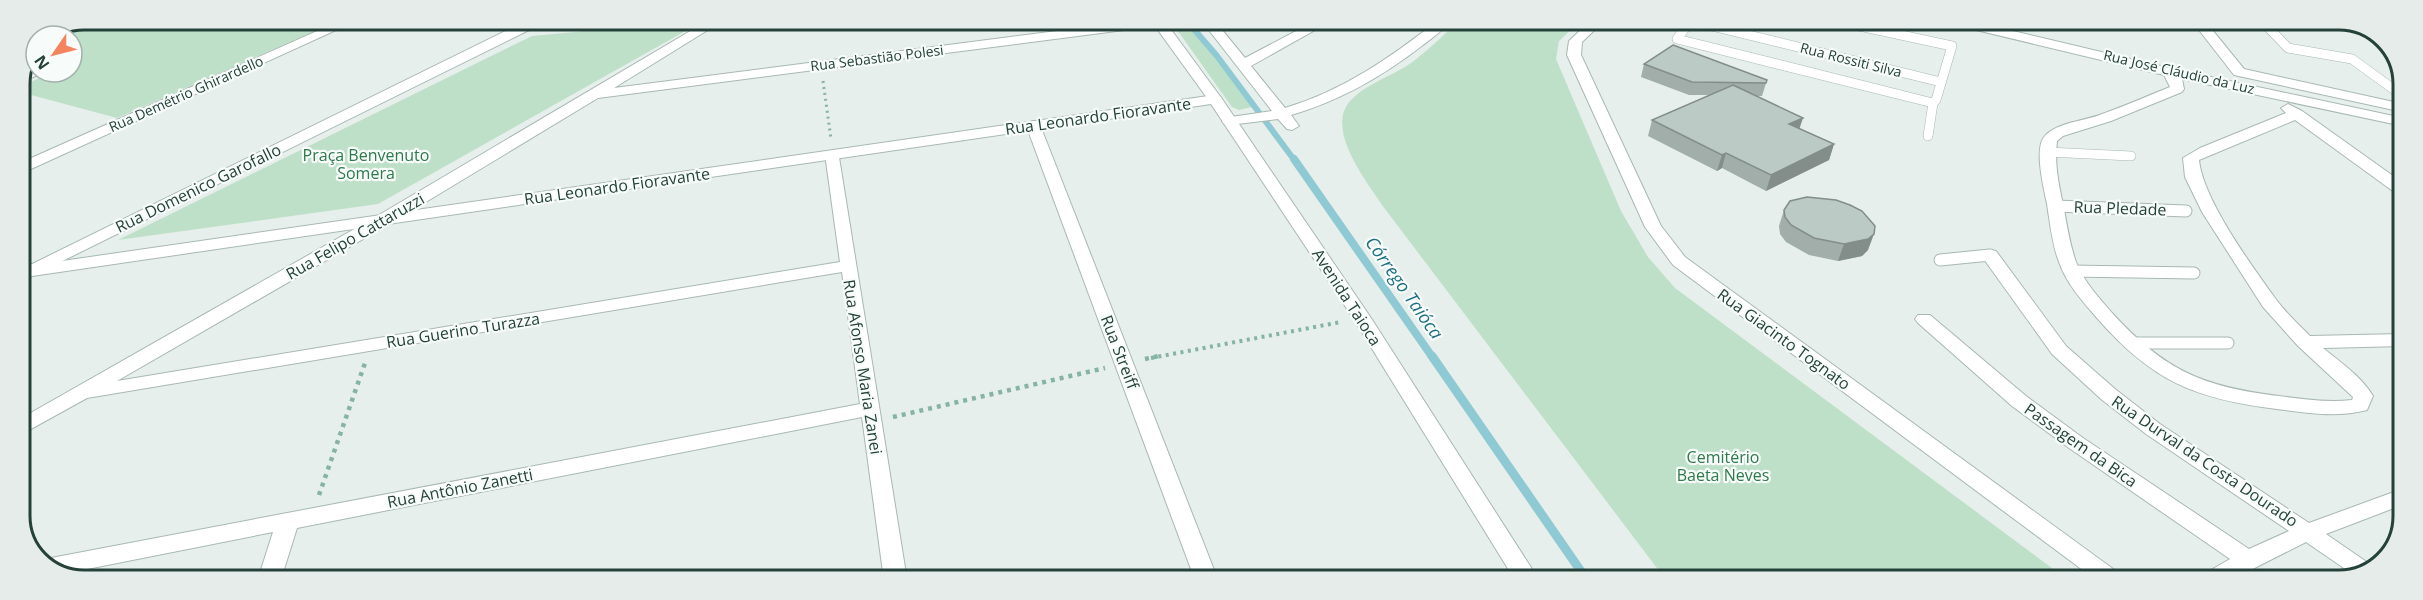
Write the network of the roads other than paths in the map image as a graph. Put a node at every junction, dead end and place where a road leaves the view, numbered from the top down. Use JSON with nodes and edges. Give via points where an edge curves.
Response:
{"nodes":[{"id":1,"x":330,"y":30,"type":"edge"},
{"id":2,"x":517,"y":30,"type":"edge"},
{"id":3,"x":702,"y":30,"type":"edge"},
{"id":4,"x":1090,"y":30,"type":"edge"},
{"id":5,"x":1164,"y":30,"type":"edge"},
{"id":6,"x":1215,"y":30,"type":"edge"},
{"id":7,"x":1308,"y":30,"type":"edge"},
{"id":8,"x":1434,"y":30,"type":"edge"},
{"id":9,"x":1588,"y":30,"type":"edge"},
{"id":10,"x":1683,"y":30,"type":"edge"},
{"id":11,"x":1728,"y":30,"type":"edge"},
{"id":12,"x":1899,"y":30,"type":"edge"},
{"id":13,"x":2009,"y":30,"type":"edge"},
{"id":14,"x":2205,"y":30,"type":"edge"},
{"id":15,"x":2271,"y":30,"type":"edge"},
{"id":16,"x":1243,"y":65,"type":"junction"},
{"id":17,"x":2169,"y":72,"type":"junction"},
{"id":18,"x":1941,"y":82,"type":"junction"},
{"id":19,"x":2393,"y":89,"type":"edge"},
{"id":20,"x":2264,"y":92,"type":"junction"},
{"id":21,"x":595,"y":95,"type":"junction"},
{"id":22,"x":1215,"y":99,"type":"junction"},
{"id":23,"x":1933,"y":103,"type":"junction"},
{"id":24,"x":2393,"y":106,"type":"edge"},
{"id":25,"x":2297,"y":114,"type":"junction"},
{"id":26,"x":1275,"y":115,"type":"junction"},
{"id":27,"x":2393,"y":120,"type":"edge"},
{"id":28,"x":1229,"y":121,"type":"junction"},
{"id":29,"x":1033,"y":125,"type":"junction"},
{"id":30,"x":1292,"y":126,"type":"dead end"},
{"id":31,"x":1928,"y":136,"type":"dead end"},
{"id":32,"x":2047,"y":152,"type":"junction"},
{"id":33,"x":833,"y":154,"type":"junction"},
{"id":34,"x":2131,"y":156,"type":"dead end"},
{"id":35,"x":30,"y":165,"type":"edge"},
{"id":36,"x":2393,"y":184,"type":"edge"},
{"id":37,"x":2055,"y":206,"type":"junction"},
{"id":38,"x":2186,"y":211,"type":"dead end"},
{"id":39,"x":385,"y":219,"type":"junction"},
{"id":40,"x":1990,"y":255,"type":"joint"},
{"id":41,"x":1940,"y":260,"type":"dead end"},
{"id":42,"x":848,"y":266,"type":"junction"},
{"id":43,"x":30,"y":268,"type":"edge"},
{"id":44,"x":30,"y":270,"type":"edge"},
{"id":45,"x":2071,"y":271,"type":"junction"},
{"id":46,"x":2194,"y":273,"type":"dead end"},
{"id":47,"x":1924,"y":319,"type":"dead end"},
{"id":48,"x":2393,"y":340,"type":"edge"},
{"id":49,"x":2132,"y":342,"type":"junction"},
{"id":50,"x":2305,"y":342,"type":"junction"},
{"id":51,"x":2228,"y":344,"type":"dead end"},
{"id":52,"x":78,"y":394,"type":"junction"},
{"id":53,"x":870,"y":409,"type":"junction"},
{"id":54,"x":30,"y":422,"type":"edge"},
{"id":55,"x":2393,"y":500,"type":"edge"},
{"id":56,"x":288,"y":521,"type":"junction"},
{"id":57,"x":2310,"y":532,"type":"junction"},
{"id":58,"x":2248,"y":560,"type":"junction"},
{"id":59,"x":61,"y":565,"type":"edge"},
{"id":60,"x":2359,"y":566,"type":"edge"},
{"id":61,"x":273,"y":570,"type":"edge"},
{"id":62,"x":894,"y":570,"type":"edge"},
{"id":63,"x":1203,"y":570,"type":"edge"},
{"id":64,"x":1521,"y":570,"type":"edge"},
{"id":65,"x":2098,"y":570,"type":"edge"},
{"id":66,"x":2230,"y":570,"type":"edge"}],
"edges":[{"from":1,"to":35,"type":"street","name":"Rua Demétrio Ghirardello"},
{"from":2,"to":43,"type":"street","name":"Rua Domenico Garofallo"},
{"from":3,"to":21,"type":"street","name":"Rua Felipo Cattaruzzi"},
{"from":4,"to":21,"type":"street","name":"Rua Sebastião Polesi"},
{"from":5,"to":22,"type":"street","name":"Avenida Taioca"},
{"from":6,"to":16,"type":"street"},
{"from":7,"to":16,"type":"street"},
{"from":8,"to":26,"type":"street","via":[[1379,71],[1314,102]]},
{"from":9,"to":65,"type":"street","name":"Rua Giacinto Tognato","via":[[1576,41],[1574,55],[1653,227],[1679,261]]},
{"from":10,"to":23,"type":"lane","via":[[1677,37],[1681,41]]},
{"from":11,"to":18,"type":"lane","name":"Rua Rossiti Silva"},
{"from":12,"to":18,"type":"lane","via":[[1952,46]]},
{"from":13,"to":17,"type":"street","name":"Rua José Cláudio da Luz"},
{"from":14,"to":24,"type":"street","via":[[2239,72]]},
{"from":15,"to":19,"type":"lane","via":[[2288,48],[2352,59]]},
{"from":16,"to":26,"type":"street"},
{"from":17,"to":20,"type":"street","name":"Rua José Cláudio da Luz"},
{"from":17,"to":32,"type":"street","via":[[2177,89],[2058,134],[2050,140]]},
{"from":18,"to":23,"type":"lane"},
{"from":20,"to":25,"type":"street"},
{"from":20,"to":27,"type":"street","name":"Rua José Cláudio da Luz"},
{"from":21,"to":39,"type":"street","name":"Rua Felipo Cattaruzzi"},
{"from":22,"to":28,"type":"street","name":"Avenida Taioca"},
{"from":22,"to":29,"type":"street","name":"Rua Leonardo Fioravante"},
{"from":23,"to":31,"type":"lane"},
{"from":25,"to":36,"type":"street"},
{"from":25,"to":50,"type":"street","via":[[2191,159],[2193,177],[2210,212],[2269,303]]},
{"from":26,"to":28,"type":"street"},
{"from":26,"to":30,"type":"street"},
{"from":28,"to":64,"type":"street","name":"Avenida Taioca","via":[[1362,318]]},
{"from":29,"to":33,"type":"street","name":"Rua Leonardo Fioravante"},
{"from":29,"to":63,"type":"street","name":"Rua Streiff"},
{"from":32,"to":34,"type":"lane"},
{"from":32,"to":37,"type":"street"},
{"from":33,"to":39,"type":"street","name":"Rua Leonardo Fioravante"},
{"from":33,"to":42,"type":"street","name":"Rua Afonso Maria Zanei"},
{"from":37,"to":38,"type":"lane","name":"Rua Pledade"},
{"from":37,"to":45,"type":"street"},
{"from":39,"to":44,"type":"street","name":"Rua Leonardo Fioravante"},
{"from":39,"to":52,"type":"street","name":"Rua Felipo Cattaruzzi"},
{"from":40,"to":41,"type":"lane"},
{"from":40,"to":57,"type":"street","name":"Rua Durval da Costa Dourado","via":[[2059,350],[2099,387],[2153,429]]},
{"from":42,"to":52,"type":"street","name":"Rua Guerino Turazza"},
{"from":42,"to":53,"type":"street","name":"Rua Afonso Maria Zanei"},
{"from":45,"to":46,"type":"lane"},
{"from":45,"to":49,"type":"street","via":[[2088,296]]},
{"from":47,"to":58,"type":"street","name":"Passagem da Bica","via":[[2019,401]]},
{"from":48,"to":50,"type":"street"},
{"from":49,"to":50,"type":"street","via":[[2166,371],[2232,396],[2332,408],[2360,405],[2363,396],[2354,385]]},
{"from":49,"to":51,"type":"lane"},
{"from":52,"to":54,"type":"street","name":"Rua Felipo Cattaruzzi"},
{"from":53,"to":56,"type":"street","name":"Rua Antônio Zanetti"},
{"from":53,"to":62,"type":"street","name":"Rua Afonso Maria Zanei"},
{"from":55,"to":57,"type":"street"},
{"from":56,"to":59,"type":"street","name":"Rua Antônio Zanetti"},
{"from":56,"to":61,"type":"street"},
{"from":57,"to":58,"type":"street"},
{"from":57,"to":60,"type":"street","name":"Rua Durval da Costa Dourado"},
{"from":58,"to":66,"type":"street"}]}
